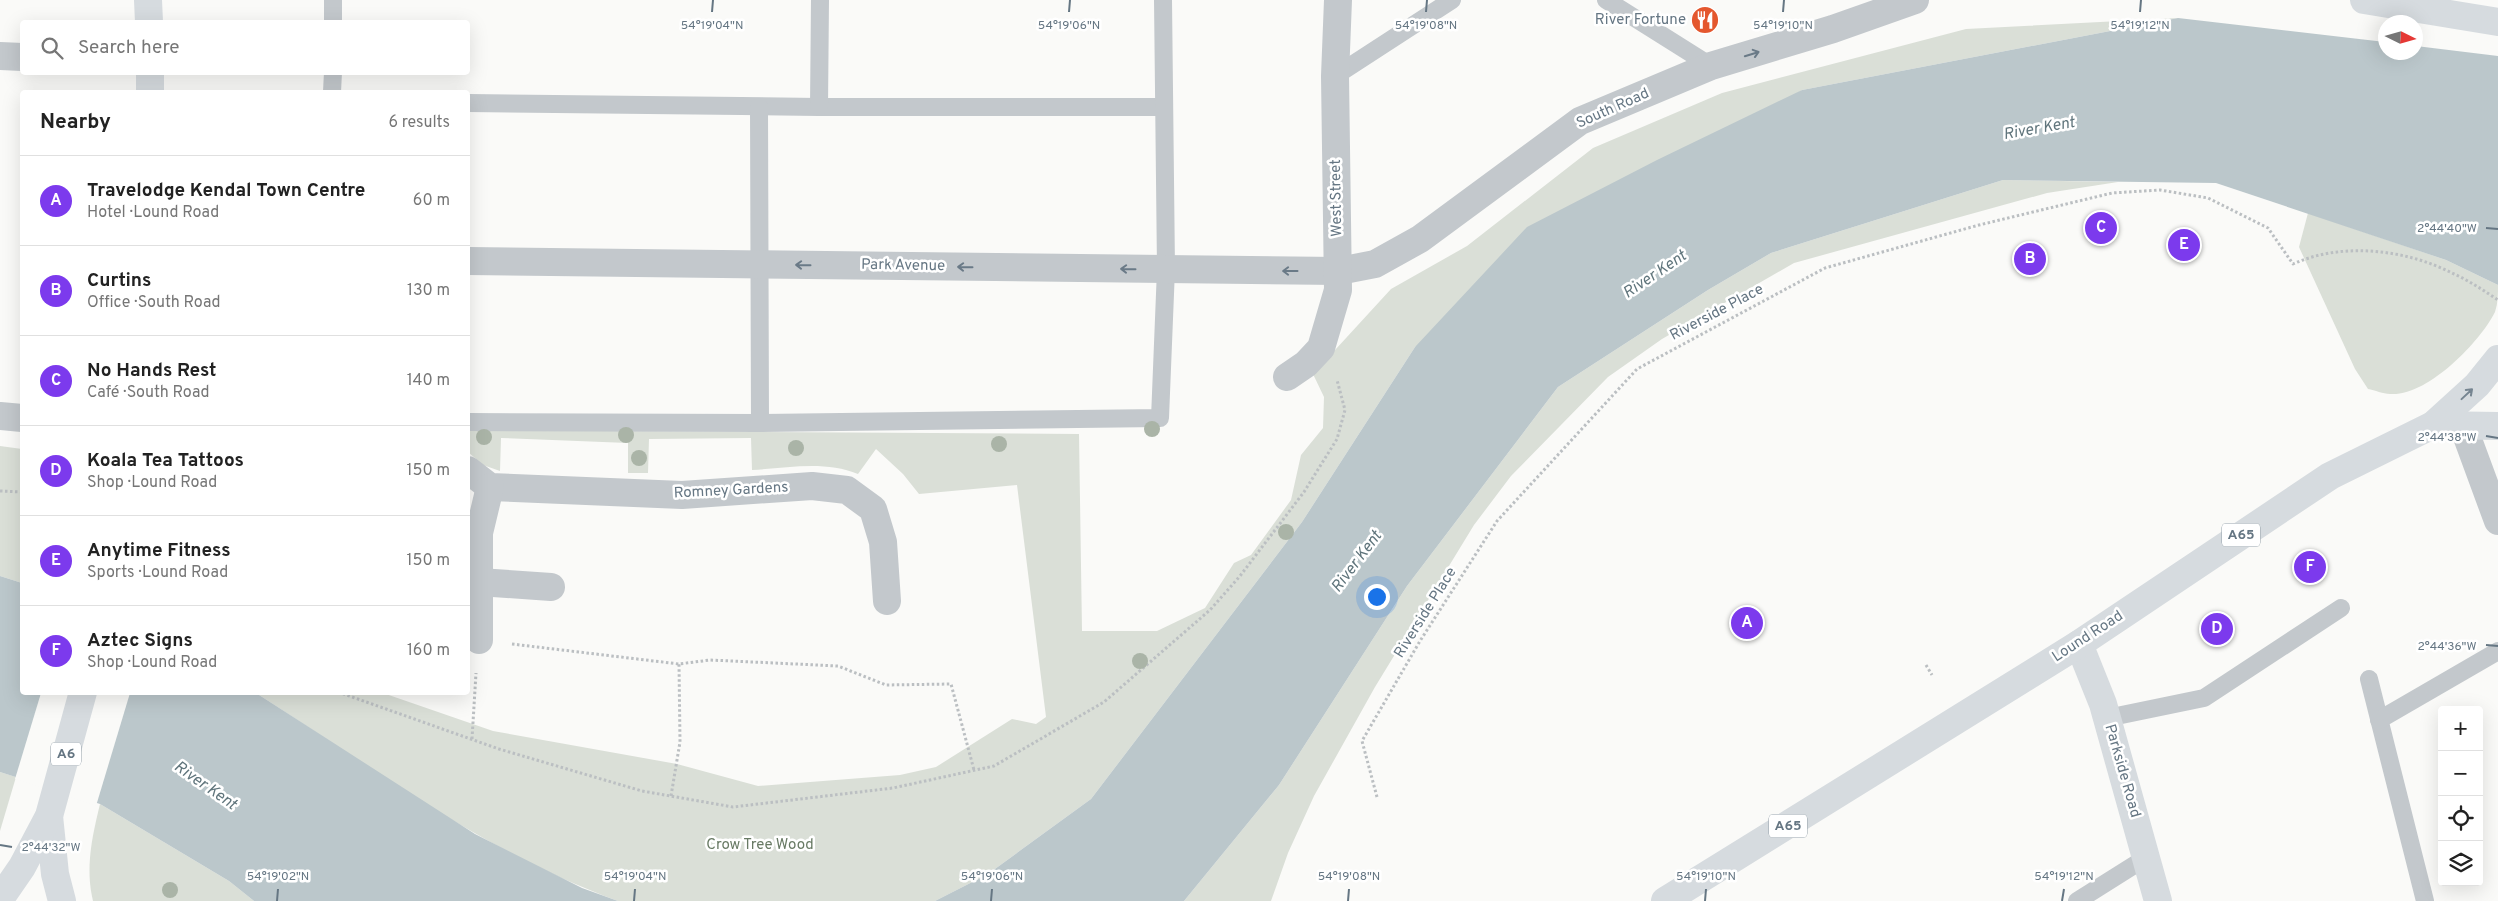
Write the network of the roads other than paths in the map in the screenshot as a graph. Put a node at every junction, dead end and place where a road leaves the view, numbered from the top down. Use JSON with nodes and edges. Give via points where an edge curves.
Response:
{"nodes":[{"id":1,"x":148,"y":0,"type":"edge"},
{"id":2,"x":333,"y":0,"type":"edge"},
{"id":3,"x":820,"y":0,"type":"edge"},
{"id":4,"x":1163,"y":0,"type":"edge"},
{"id":5,"x":1338,"y":0,"type":"edge"},
{"id":6,"x":1452,"y":0,"type":"edge"},
{"id":7,"x":1606,"y":0,"type":"edge"},
{"id":8,"x":1915,"y":0,"type":"edge"},
{"id":9,"x":2364,"y":0,"type":"edge"},
{"id":10,"x":149,"y":20,"type":"edge"},
{"id":11,"x":333,"y":20,"type":"edge"},
{"id":12,"x":2498,"y":22,"type":"edge"},
{"id":13,"x":0,"y":56,"type":"edge"},
{"id":14,"x":20,"y":57,"type":"edge"},
{"id":15,"x":1711,"y":66,"type":"junction"},
{"id":16,"x":150,"y":75,"type":"edge"},
{"id":17,"x":333,"y":75,"type":"edge"},
{"id":18,"x":1336,"y":76,"type":"junction"},
{"id":19,"x":150,"y":90,"type":"edge"},
{"id":20,"x":332,"y":90,"type":"edge"},
{"id":21,"x":470,"y":103,"type":"edge"},
{"id":22,"x":759,"y":106,"type":"junction"},
{"id":23,"x":819,"y":107,"type":"junction"},
{"id":24,"x":1163,"y":107,"type":"junction"},
{"id":25,"x":470,"y":261,"type":"edge"},
{"id":26,"x":759,"y":264,"type":"junction"},
{"id":27,"x":1166,"y":270,"type":"junction"},
{"id":28,"x":1339,"y":271,"type":"junction"},
{"id":29,"x":2498,"y":359,"type":"edge"},
{"id":30,"x":1287,"y":377,"type":"dead end"},
{"id":31,"x":0,"y":416,"type":"edge"},
{"id":32,"x":20,"y":418,"type":"edge"},
{"id":33,"x":470,"y":422,"type":"edge"},
{"id":34,"x":760,"y":423,"type":"junction"},
{"id":35,"x":2433,"y":426,"type":"junction"},
{"id":36,"x":2463,"y":426,"type":"junction"},
{"id":37,"x":2498,"y":426,"type":"edge"},
{"id":38,"x":470,"y":472,"type":"edge"},
{"id":39,"x":490,"y":487,"type":"junction"},
{"id":40,"x":2498,"y":522,"type":"edge"},
{"id":41,"x":479,"y":582,"type":"junction"},
{"id":42,"x":551,"y":588,"type":"dead end"},
{"id":43,"x":887,"y":601,"type":"dead end"},
{"id":44,"x":2341,"y":608,"type":"dead end"},
{"id":45,"x":479,"y":640,"type":"road end"},
{"id":46,"x":2078,"y":644,"type":"junction"},
{"id":47,"x":2498,"y":651,"type":"edge"},
{"id":48,"x":2369,"y":679,"type":"dead end"},
{"id":49,"x":82,"y":695,"type":"edge"},
{"id":50,"x":2107,"y":718,"type":"junction"},
{"id":51,"x":2378,"y":720,"type":"junction"},
{"id":52,"x":49,"y":816,"type":"junction"},
{"id":53,"x":2147,"y":857,"type":"junction"},
{"id":54,"x":0,"y":898,"type":"edge"},
{"id":55,"x":1678,"y":898,"type":"edge"},
{"id":56,"x":62,"y":901,"type":"edge"},
{"id":57,"x":2077,"y":901,"type":"edge"},
{"id":58,"x":2158,"y":901,"type":"edge"},
{"id":59,"x":2424,"y":901,"type":"edge"}],
"edges":[{"from":1,"to":10,"type":"main road"},
{"from":2,"to":11,"type":"lane"},
{"from":3,"to":23,"type":"lane"},
{"from":4,"to":24,"type":"lane"},
{"from":5,"to":18,"type":"street","name":"West Street"},
{"from":6,"to":18,"type":"lane"},
{"from":7,"to":15,"type":"lane"},
{"from":15,"to":8,"type":"street","name":"South Road","one_way":true},
{"from":9,"to":12,"type":"main road"},
{"from":13,"to":14,"type":"street"},
{"from":15,"to":28,"type":"street","name":"South Road","via":[[1580,121],[1420,240],[1375,264]]},
{"from":16,"to":19,"type":"main road"},
{"from":17,"to":20,"type":"lane"},
{"from":18,"to":28,"type":"street","name":"West Street"},
{"from":21,"to":22,"type":"lane"},
{"from":22,"to":23,"type":"lane"},
{"from":22,"to":26,"type":"lane"},
{"from":23,"to":24,"type":"lane"},
{"from":24,"to":27,"type":"lane"},
{"from":25,"to":26,"type":"street","name":"Park Avenue"},
{"from":27,"to":26,"type":"street","name":"Park Avenue","one_way":true},
{"from":26,"to":34,"type":"lane"},
{"from":28,"to":27,"type":"street","name":"Park Avenue","one_way":true},
{"from":27,"to":34,"type":"lane","via":[[1160,418]]},
{"from":28,"to":30,"type":"street","name":"West Street","via":[[1334,305],[1321,348]]},
{"from":35,"to":29,"type":"main road","name":"Lound Road","number":"A65","one_way":true,"via":[[2477,385]]},
{"from":31,"to":32,"type":"street"},
{"from":33,"to":34,"type":"lane"},
{"from":35,"to":36,"type":"main road","number":"A65"},
{"from":35,"to":46,"type":"main road","name":"Lound Road","number":"A65","via":[[2330,476]]},
{"from":36,"to":37,"type":"main road","number":"A65"},
{"from":36,"to":40,"type":"street"},
{"from":38,"to":39,"type":"street"},
{"from":39,"to":41,"type":"street","via":[[479,533]]},
{"from":39,"to":43,"type":"street","name":"Romney Gardens","via":[[682,495],[812,486],[847,490],[873,509],[883,542]]},
{"from":41,"to":42,"type":"street"},
{"from":41,"to":45,"type":"street"},
{"from":44,"to":50,"type":"lane","via":[[2204,698]]},
{"from":46,"to":50,"type":"main road","name":"Parkside Road"},
{"from":46,"to":55,"type":"main road","name":"Lound Road","number":"A65"},
{"from":47,"to":51,"type":"lane"},
{"from":48,"to":51,"type":"lane"},
{"from":49,"to":52,"type":"main road","number":"A6"},
{"from":50,"to":53,"type":"main road","name":"Parkside Road"},
{"from":51,"to":59,"type":"lane"},
{"from":52,"to":54,"type":"main road","number":"A6","via":[[22,867]]},
{"from":52,"to":56,"type":"main road","number":"A6","via":[[55,874]]},
{"from":53,"to":57,"type":"lane"},
{"from":53,"to":58,"type":"main road","name":"Parkside Road"}]}
